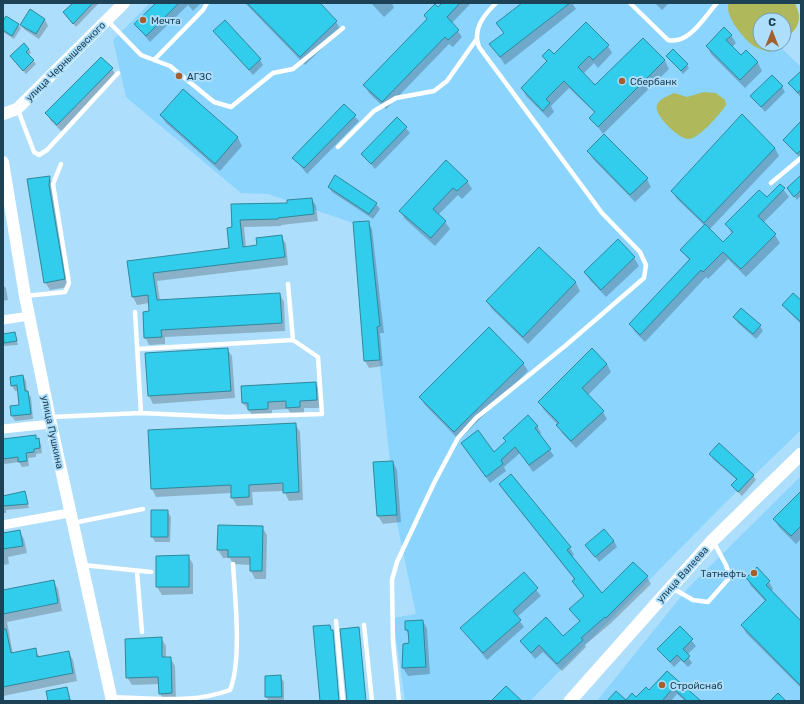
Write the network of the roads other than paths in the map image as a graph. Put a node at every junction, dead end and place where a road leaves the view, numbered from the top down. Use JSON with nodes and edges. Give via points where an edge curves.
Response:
{"nodes":[{"id":1,"x":124,"y":3,"type":"edge"},
{"id":2,"x":207,"y":3,"type":"edge"},
{"id":3,"x":496,"y":3,"type":"edge"},
{"id":4,"x":630,"y":3,"type":"edge"},
{"id":5,"x":716,"y":3,"type":"edge"},
{"id":6,"x":107,"y":20,"type":"junction"},
{"id":7,"x":343,"y":28,"type":"dead end"},
{"id":8,"x":476,"y":40,"type":"junction"},
{"id":9,"x":154,"y":60,"type":"junction"},
{"id":10,"x":118,"y":73,"type":"dead end"},
{"id":11,"x":17,"y":109,"type":"junction"},
{"id":12,"x":3,"y":114,"type":"edge"},
{"id":13,"x":338,"y":148,"type":"dead end"},
{"id":14,"x":801,"y":158,"type":"edge"},
{"id":15,"x":3,"y":162,"type":"edge"},
{"id":16,"x":61,"y":164,"type":"dead end"},
{"id":17,"x":771,"y":183,"type":"dead end"},
{"id":18,"x":8,"y":216,"type":"edge"},
{"id":19,"x":288,"y":284,"type":"dead end"},
{"id":20,"x":25,"y":296,"type":"junction"},
{"id":21,"x":135,"y":312,"type":"dead end"},
{"id":22,"x":29,"y":316,"type":"junction"},
{"id":23,"x":3,"y":320,"type":"edge"},
{"id":24,"x":293,"y":340,"type":"junction"},
{"id":25,"x":138,"y":349,"type":"junction"},
{"id":26,"x":142,"y":413,"type":"junction"},
{"id":27,"x":50,"y":421,"type":"junction"},
{"id":28,"x":3,"y":429,"type":"edge"},
{"id":29,"x":801,"y":454,"type":"edge"},
{"id":30,"x":143,"y":509,"type":"dead end"},
{"id":31,"x":71,"y":518,"type":"junction"},
{"id":32,"x":3,"y":524,"type":"edge"},
{"id":33,"x":712,"y":541,"type":"junction"},
{"id":34,"x":81,"y":564,"type":"junction"},
{"id":35,"x":233,"y":564,"type":"dead end"},
{"id":36,"x":137,"y":572,"type":"junction"},
{"id":37,"x":150,"y":572,"type":"dead end"},
{"id":38,"x":670,"y":587,"type":"junction"},
{"id":39,"x":336,"y":621,"type":"dead end"},
{"id":40,"x":364,"y":625,"type":"dead end"},
{"id":41,"x":142,"y":632,"type":"dead end"},
{"id":42,"x":112,"y":699,"type":"edge"},
{"id":43,"x":343,"y":701,"type":"edge"},
{"id":44,"x":372,"y":701,"type":"edge"},
{"id":45,"x":399,"y":701,"type":"edge"},
{"id":46,"x":570,"y":701,"type":"edge"}],
"edges":[{"from":1,"to":6,"type":"street","name":"улица Чернышевского"},
{"from":2,"to":9,"type":"lane"},
{"from":3,"to":8,"type":"lane","via":[[480,24]]},
{"from":4,"to":5,"type":"lane","via":[[668,40],[675,42],[688,36]]},
{"from":6,"to":9,"type":"lane","via":[[141,55]]},
{"from":6,"to":11,"type":"street","name":"улица Чернышевского"},
{"from":7,"to":9,"type":"lane","via":[[293,69],[273,73],[231,107],[214,102],[170,66]]},
{"from":8,"to":13,"type":"lane","via":[[447,81],[434,91],[396,98],[374,111]]},
{"from":8,"to":45,"type":"lane","via":[[597,206],[640,252],[646,265],[644,278],[476,418],[458,438],[397,562],[392,580],[393,642]]},
{"from":10,"to":11,"type":"lane","via":[[47,150],[38,155],[34,152]]},
{"from":11,"to":12,"type":"street","name":"улица Чернышевского"},
{"from":14,"to":17,"type":"lane"},
{"from":15,"to":18,"type":"street","name":"улица Пушкина"},
{"from":16,"to":20,"type":"lane","via":[[53,184],[69,283],[66,292]]},
{"from":18,"to":20,"type":"street","name":"улица Пушкина"},
{"from":19,"to":24,"type":"lane"},
{"from":20,"to":22,"type":"street","name":"улица Пушкина"},
{"from":21,"to":25,"type":"lane"},
{"from":22,"to":23,"type":"street"},
{"from":22,"to":27,"type":"street","name":"улица Пушкина"},
{"from":24,"to":25,"type":"lane"},
{"from":24,"to":26,"type":"lane","via":[[318,357],[322,414],[226,417]]},
{"from":25,"to":26,"type":"lane"},
{"from":26,"to":27,"type":"lane"},
{"from":27,"to":28,"type":"street"},
{"from":27,"to":31,"type":"street","name":"улица Пушкина"},
{"from":29,"to":33,"type":"main road","name":"улица Валеева"},
{"from":30,"to":31,"type":"lane"},
{"from":31,"to":32,"type":"street"},
{"from":31,"to":34,"type":"street","name":"улица Пушкина"},
{"from":33,"to":38,"type":"main road","name":"улица Валеева"},
{"from":33,"to":38,"type":"lane","via":[[730,577],[708,602],[693,600]]},
{"from":34,"to":36,"type":"lane"},
{"from":34,"to":42,"type":"street","name":"улица Пушкина"},
{"from":35,"to":42,"type":"lane","via":[[235,663],[234,680],[230,690],[216,696],[190,700]]},
{"from":36,"to":37,"type":"lane"},
{"from":36,"to":41,"type":"lane"},
{"from":38,"to":46,"type":"main road","name":"улица Валеева"},
{"from":39,"to":43,"type":"lane"},
{"from":40,"to":44,"type":"lane"}]}
